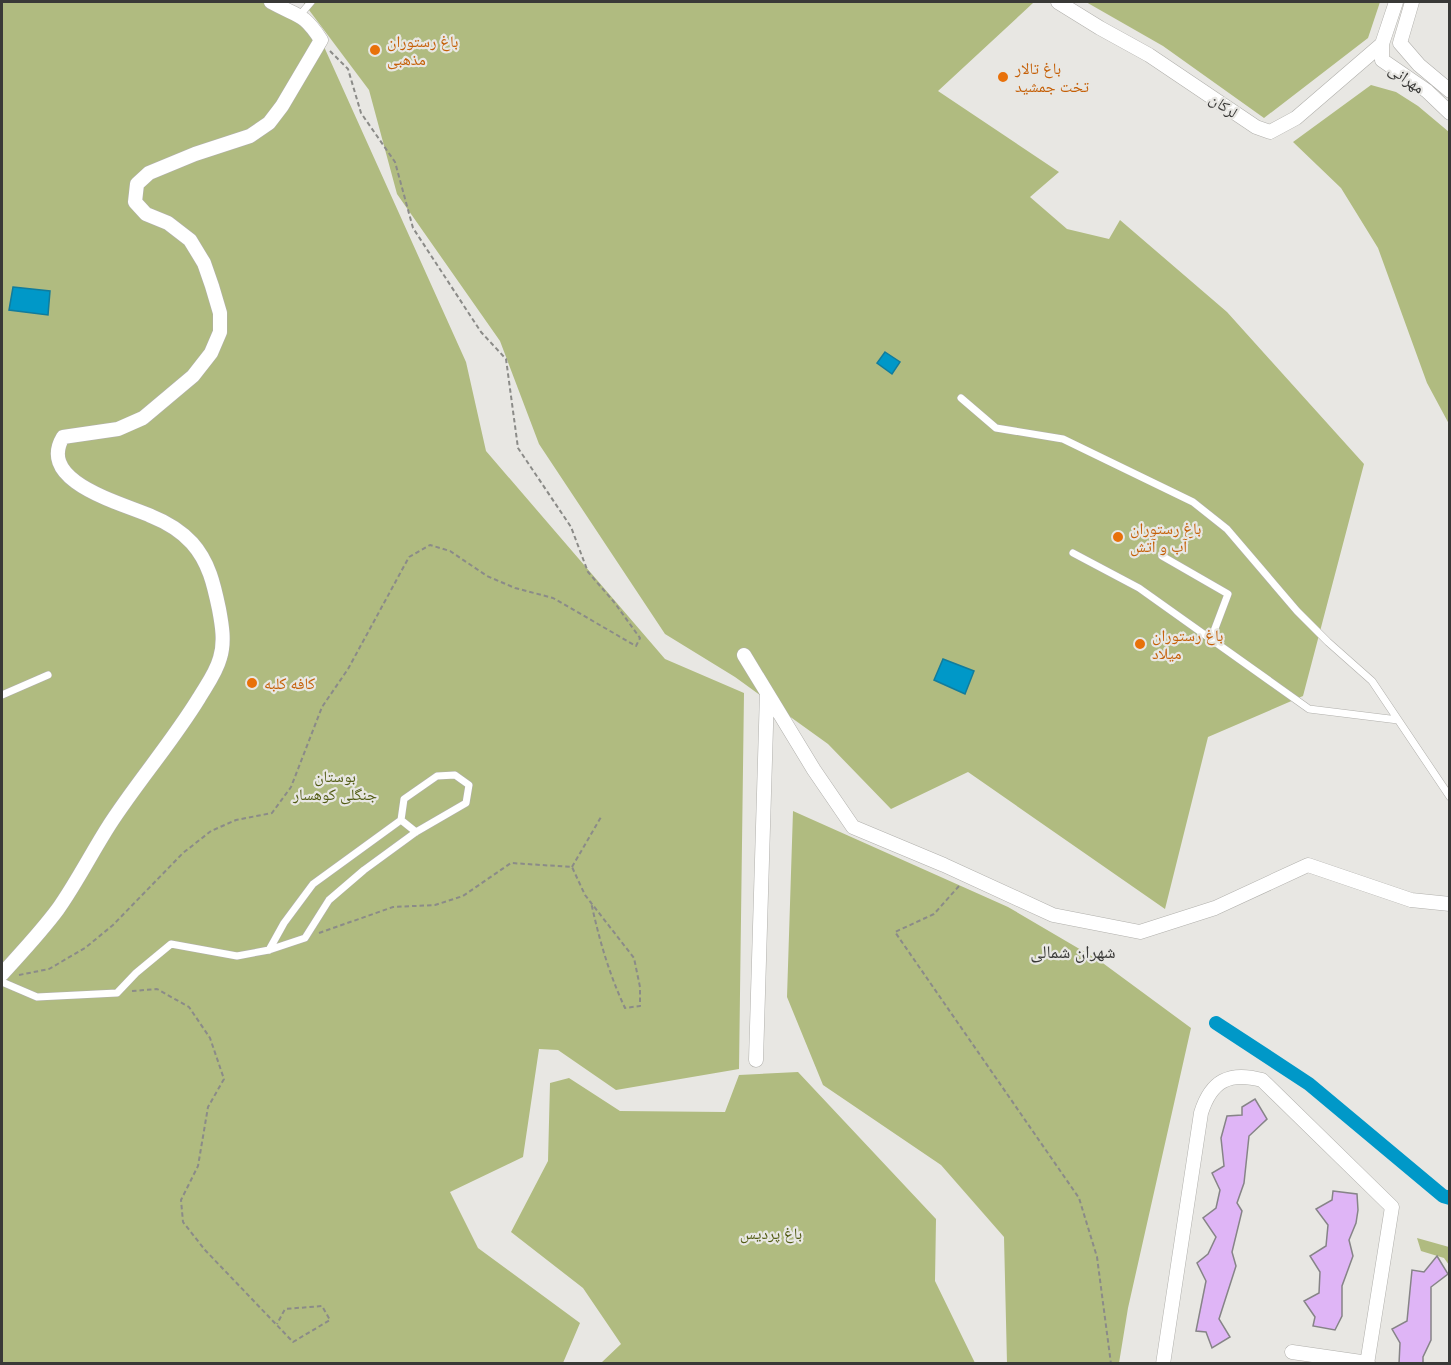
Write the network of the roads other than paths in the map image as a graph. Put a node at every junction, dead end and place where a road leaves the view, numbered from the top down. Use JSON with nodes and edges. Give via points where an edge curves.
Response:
{"nodes":[{"id":1,"x":271,"y":2,"type":"edge"},
{"id":2,"x":311,"y":2,"type":"edge"},
{"id":3,"x":1058,"y":2,"type":"edge"},
{"id":4,"x":1396,"y":2,"type":"edge"},
{"id":5,"x":1412,"y":2,"type":"edge"},
{"id":6,"x":300,"y":15,"type":"junction"},
{"id":7,"x":1382,"y":44,"type":"junction"},
{"id":8,"x":1449,"y":91,"type":"edge"},
{"id":9,"x":1449,"y":113,"type":"edge"},
{"id":10,"x":961,"y":398,"type":"dead end"},
{"id":11,"x":1073,"y":553,"type":"dead end"},
{"id":12,"x":1162,"y":555,"type":"dead end"},
{"id":13,"x":1211,"y":639,"type":"junction"},
{"id":14,"x":744,"y":655,"type":"dead end"},
{"id":15,"x":48,"y":675,"type":"dead end"},
{"id":16,"x":767,"y":693,"type":"junction"},
{"id":17,"x":2,"y":695,"type":"edge"},
{"id":18,"x":1398,"y":720,"type":"junction"},
{"id":19,"x":1449,"y":797,"type":"edge"},
{"id":20,"x":401,"y":820,"type":"junction"},
{"id":21,"x":416,"y":832,"type":"junction"},
{"id":22,"x":1449,"y":904,"type":"edge"},
{"id":23,"x":269,"y":950,"type":"junction"},
{"id":24,"x":6,"y":975,"type":"edge"},
{"id":25,"x":2,"y":982,"type":"edge"},
{"id":26,"x":756,"y":1060,"type":"dead end"},
{"id":27,"x":1292,"y":1352,"type":"dead end"},
{"id":28,"x":1367,"y":1363,"type":"edge"},
{"id":29,"x":1163,"y":1364,"type":"edge"}],
"edges":[{"from":1,"to":6,"type":"street"},
{"from":2,"to":6,"type":"lane"},
{"from":3,"to":7,"type":"street","name":"لرکان","via":[[1149,55],[1256,127],[1270,132],[1296,118]]},
{"from":4,"to":7,"type":"street","name":"مهرانی"},
{"from":5,"to":8,"type":"street","name":"مهرانی","via":[[1400,43]]},
{"from":6,"to":24,"type":"street","via":[[321,40],[269,123],[250,136],[149,173],[137,184],[135,202],[146,214],[168,223],[190,240],[204,263],[220,313],[220,332],[212,353],[193,376],[143,418],[118,429],[63,437],[57,448],[59,465],[74,481],[172,526],[205,559],[222,626],[220,660],[190,712],[109,825],[58,909]]},
{"from":7,"to":9,"type":"street","name":"مهرانی","via":[[1382,60],[1427,91]]},
{"from":10,"to":18,"type":"lane","via":[[996,428],[1063,439],[1193,502],[1227,529],[1297,611],[1372,681]]},
{"from":11,"to":13,"type":"lane","via":[[1138,588]]},
{"from":12,"to":13,"type":"lane","via":[[1228,594]]},
{"from":13,"to":18,"type":"lane","via":[[1309,709]]},
{"from":14,"to":16,"type":"street"},
{"from":15,"to":17,"type":"lane"},
{"from":16,"to":22,"type":"street","via":[[853,827],[1053,915],[1140,932],[1215,908],[1308,865],[1411,900]]},
{"from":16,"to":26,"type":"street"},
{"from":18,"to":19,"type":"lane"},
{"from":20,"to":21,"type":"lane"},
{"from":20,"to":21,"type":"lane","via":[[404,799],[436,776],[455,775],[469,785],[466,803]]},
{"from":20,"to":23,"type":"lane","via":[[313,884],[284,922]]},
{"from":21,"to":23,"type":"lane","via":[[329,900],[305,938]]},
{"from":23,"to":25,"type":"lane","via":[[237,956],[171,944],[117,993],[37,997]]},
{"from":27,"to":28,"type":"street"},
{"from":28,"to":29,"type":"street","via":[[1392,1207],[1262,1080],[1246,1076],[1230,1077],[1216,1085],[1201,1113]]}]}
